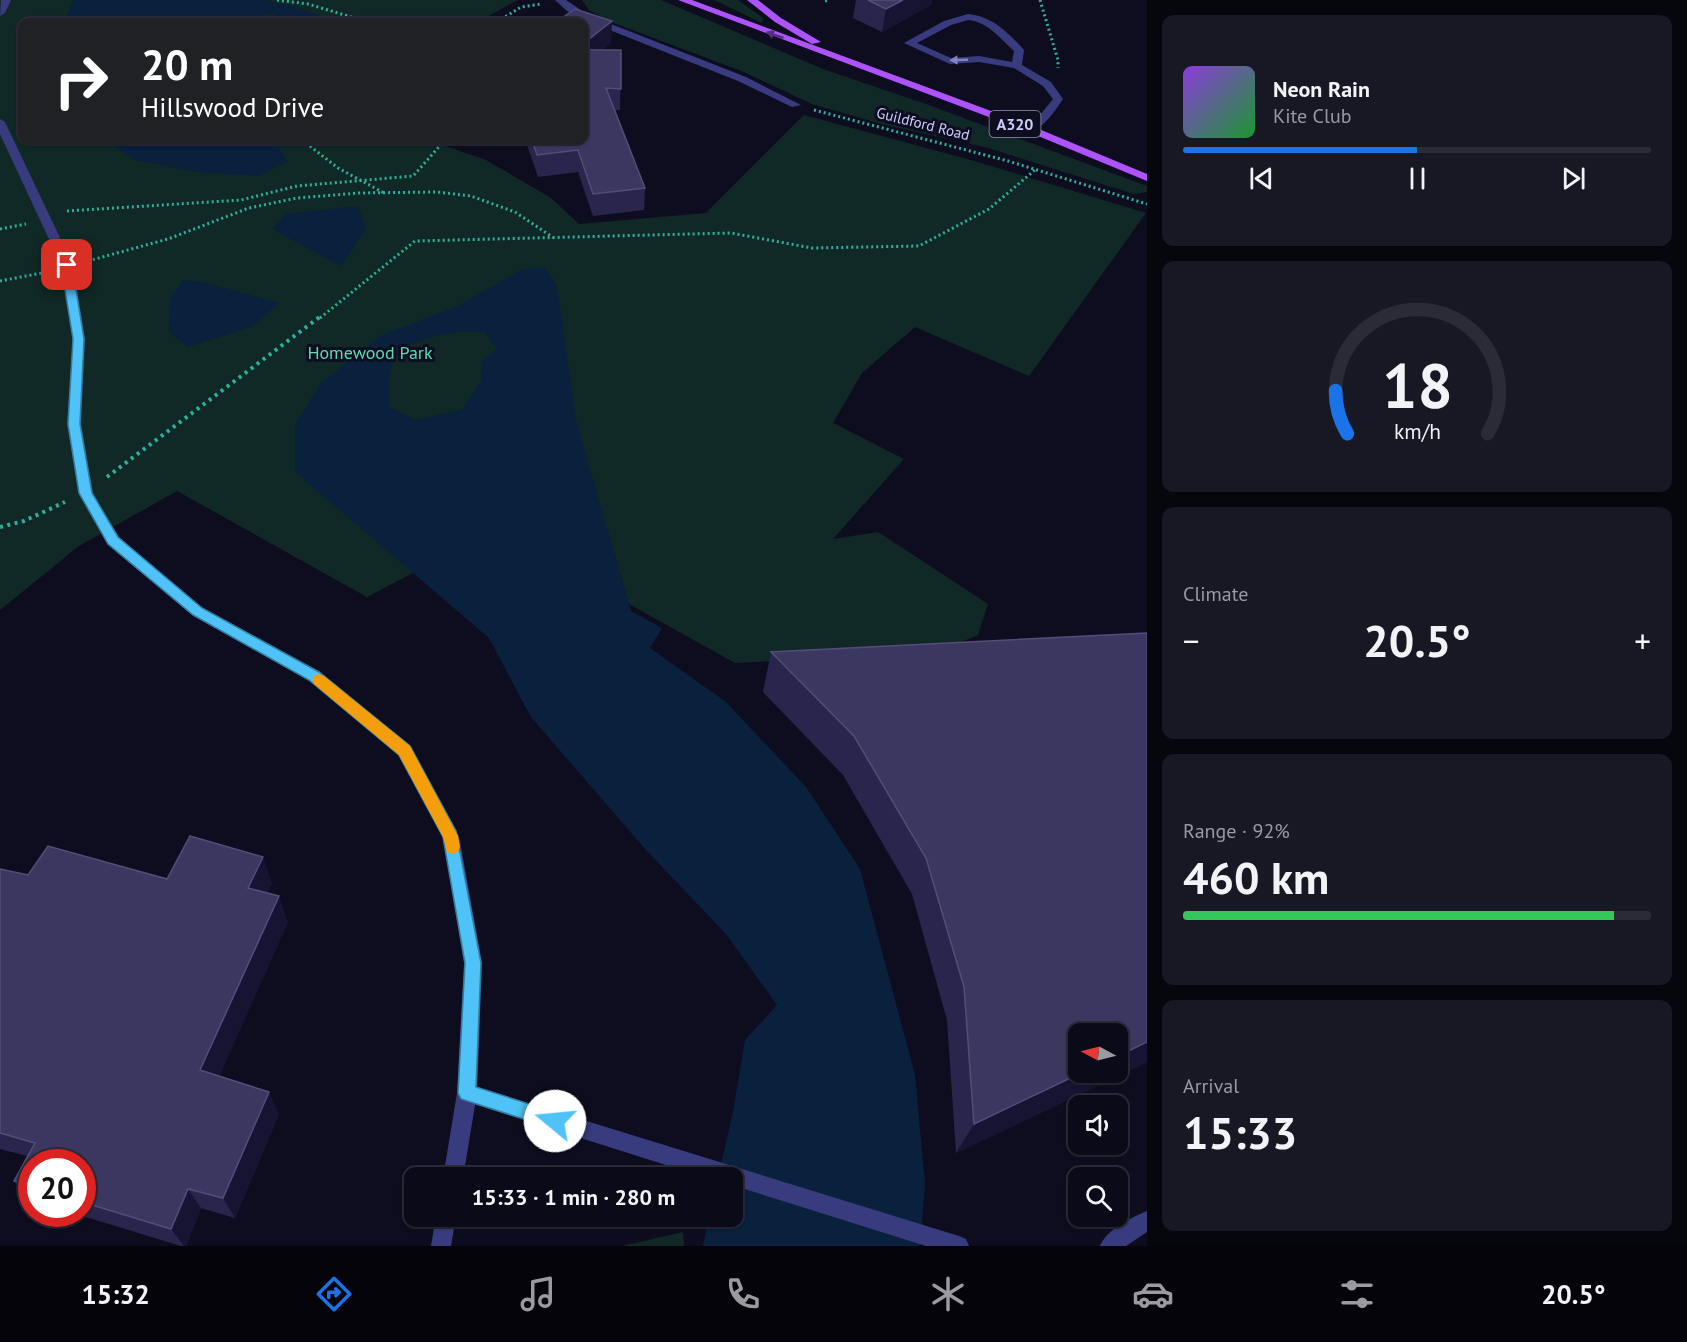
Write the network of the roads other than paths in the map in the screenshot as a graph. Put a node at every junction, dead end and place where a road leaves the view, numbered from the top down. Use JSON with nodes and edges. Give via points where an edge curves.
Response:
{"nodes":[{"id":1,"x":6,"y":0,"type":"edge"},
{"id":2,"x":683,"y":0,"type":"edge"},
{"id":3,"x":752,"y":0,"type":"edge"},
{"id":4,"x":561,"y":1,"type":"edge"},
{"id":5,"x":0,"y":13,"type":"edge"},
{"id":6,"x":588,"y":18,"type":"edge"},
{"id":7,"x":588,"y":18,"type":"edge"},
{"id":8,"x":850,"y":61,"type":"junction"},
{"id":9,"x":1017,"y":66,"type":"junction"},
{"id":10,"x":796,"y":105,"type":"road end"},
{"id":11,"x":0,"y":122,"type":"edge"},
{"id":12,"x":1030,"y":129,"type":"junction"},
{"id":13,"x":1147,"y":178,"type":"edge"},
{"id":14,"x":467,"y":1093,"type":"junction"},
{"id":15,"x":455,"y":1167,"type":"edge"},
{"id":16,"x":1147,"y":1221,"type":"edge"},
{"id":17,"x":444,"y":1227,"type":"edge"},
{"id":18,"x":441,"y":1246,"type":"edge"},
{"id":19,"x":959,"y":1246,"type":"edge"},
{"id":20,"x":1110,"y":1246,"type":"edge"}],
"edges":[{"from":1,"to":5,"type":"street"},
{"from":8,"to":2,"type":"main road","name":"Guildford Road","number":"A320","one_way":true},
{"from":3,"to":8,"type":"main road","name":"Guildford Road","number":"A320","via":[[778,20]]},
{"from":4,"to":6,"type":"street"},
{"from":7,"to":10,"type":"street","via":[[742,79]]},
{"from":8,"to":12,"type":"main road","name":"Guildford Road","number":"A320"},
{"from":9,"to":9,"type":"street","one_way":true,"via":[[980,59],[950,61],[909,43],[949,22],[972,16],[986,21],[1019,50]]},
{"from":9,"to":12,"type":"street","via":[[1047,84],[1058,99],[1041,122]]},
{"from":11,"to":14,"type":"street","via":[[67,265],[78,339],[74,424],[86,493],[113,541],[198,612],[314,676],[404,750],[451,836],[473,963]]},
{"from":12,"to":13,"type":"main road","name":"Guildford Road","number":"A320"},
{"from":14,"to":15,"type":"street"},
{"from":14,"to":19,"type":"street"},
{"from":16,"to":20,"type":"street"},
{"from":17,"to":18,"type":"street"}]}
